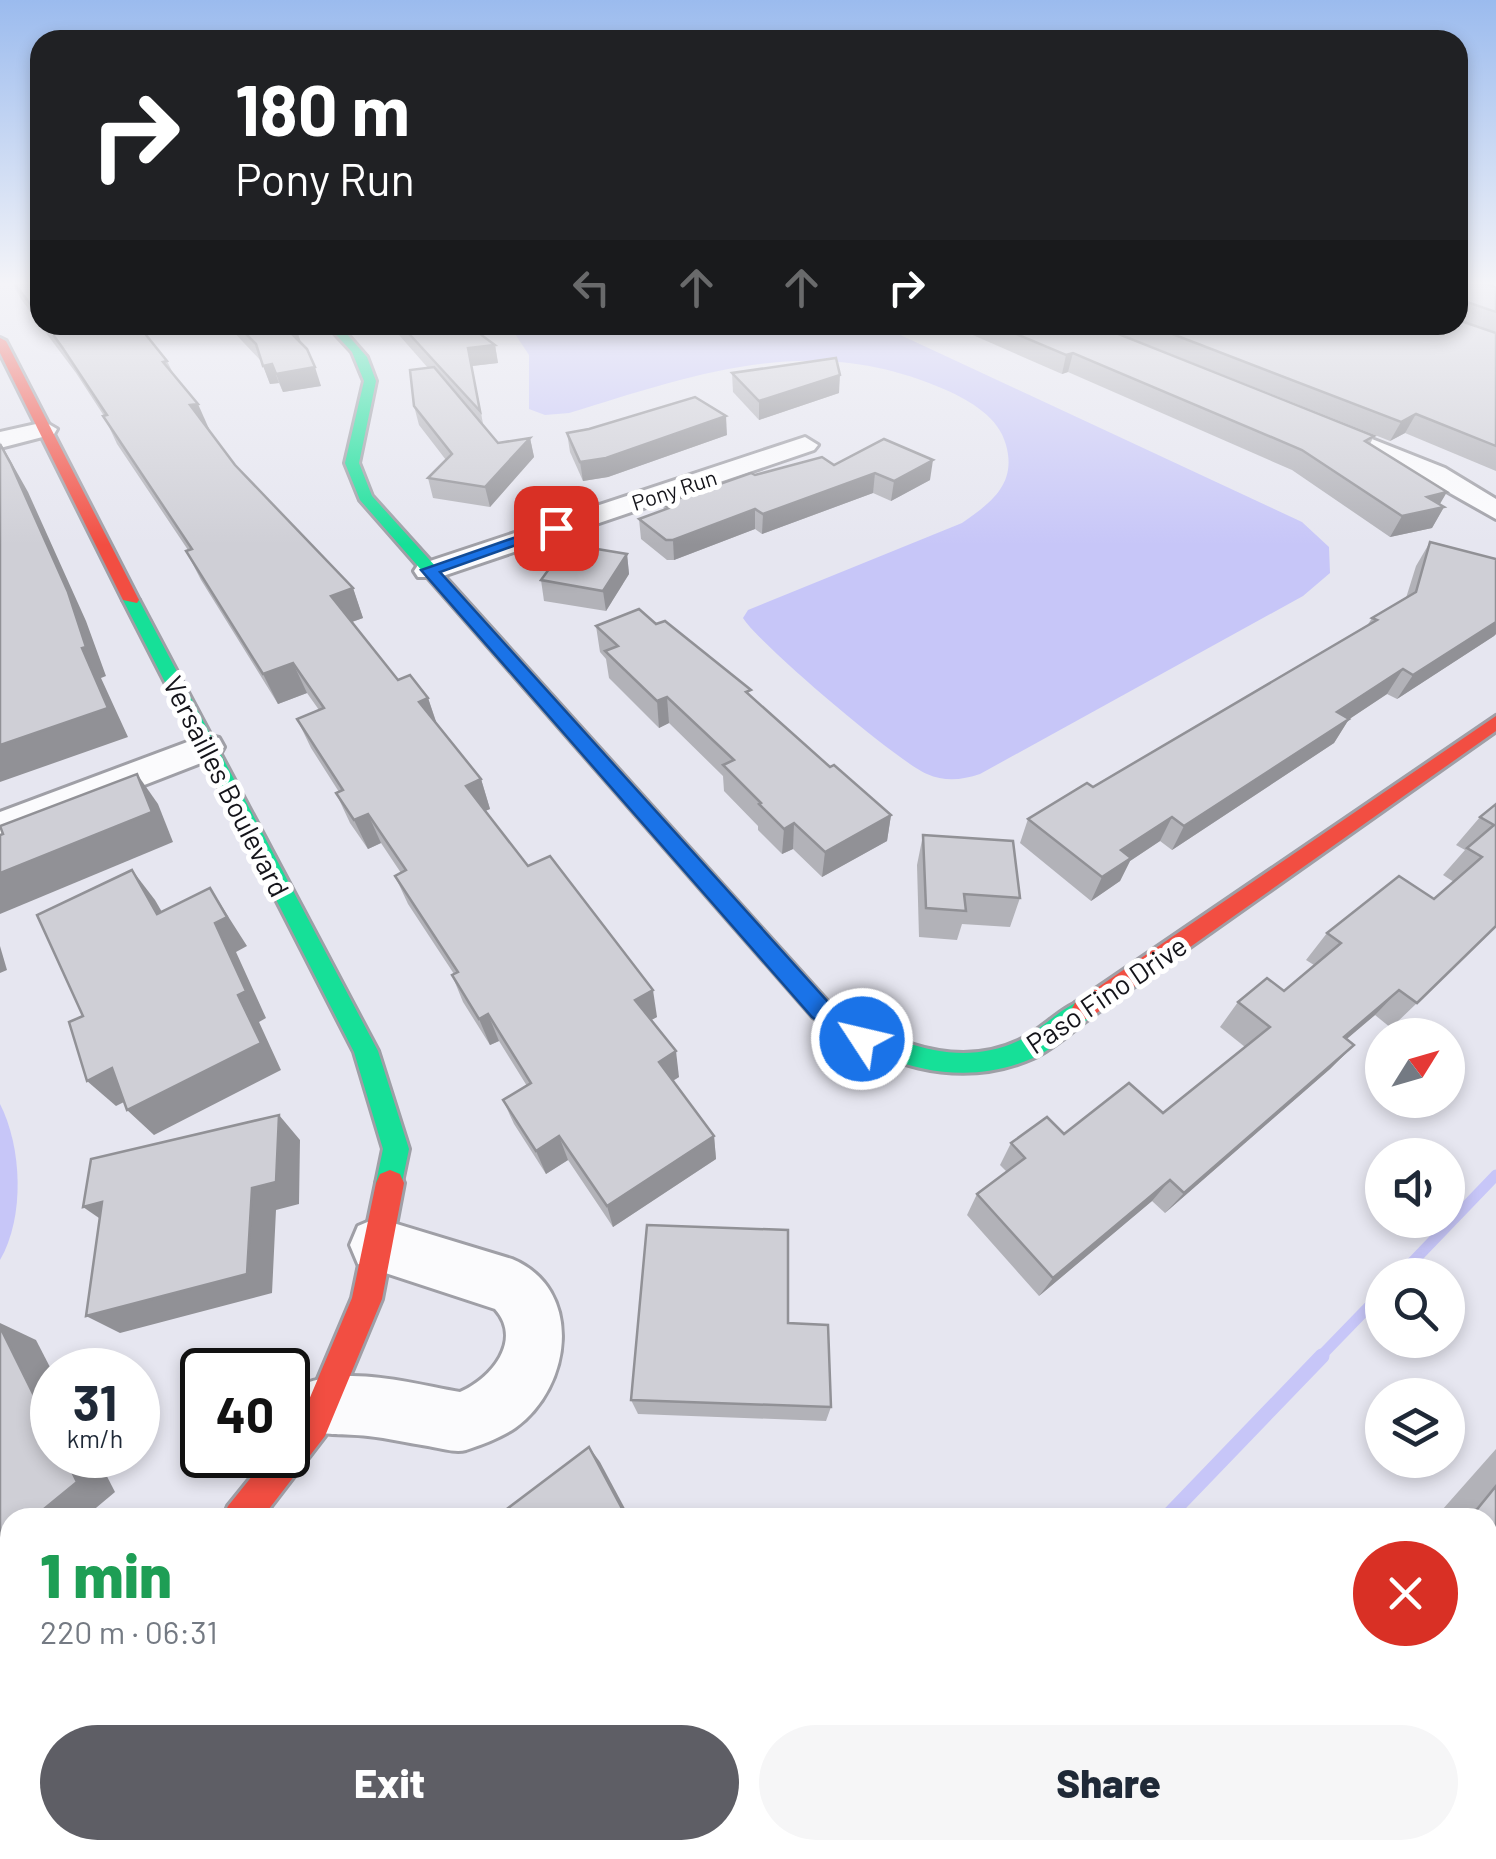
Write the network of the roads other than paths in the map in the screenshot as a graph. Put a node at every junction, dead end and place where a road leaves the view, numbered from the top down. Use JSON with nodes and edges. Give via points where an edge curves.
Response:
{"nodes":[{"id":1,"x":15,"y":371,"type":"edge"},
{"id":2,"x":368,"y":371,"type":"edge"},
{"id":3,"x":1297,"y":416,"type":"edge"},
{"id":4,"x":45,"y":429,"type":"junction"},
{"id":5,"x":0,"y":440,"type":"edge"},
{"id":6,"x":805,"y":445,"type":"dead end"},
{"id":7,"x":1496,"y":512,"type":"edge"},
{"id":8,"x":429,"y":570,"type":"junction"},
{"id":9,"x":1496,"y":722,"type":"edge"},
{"id":10,"x":206,"y":747,"type":"junction"},
{"id":11,"x":0,"y":828,"type":"edge"},
{"id":12,"x":377,"y":1246,"type":"junction"},
{"id":13,"x":322,"y":1406,"type":"junction"},
{"id":14,"x":248,"y":1508,"type":"edge"}],
"edges":[{"from":1,"to":4,"type":"street","name":"Versailles Boulevard"},
{"from":2,"to":8,"type":"street","name":"Paso Fino Drive","via":[[354,446],[356,480]]},
{"from":3,"to":7,"type":"street","via":[[1436,474]]},
{"from":4,"to":5,"type":"street"},
{"from":4,"to":10,"type":"street","name":"Versailles Boulevard"},
{"from":6,"to":8,"type":"street","name":"Pony Run"},
{"from":8,"to":9,"type":"street","name":"Paso Fino Drive","via":[[821,1010],[884,1050],[942,1063],[999,1059],[1048,1037]]},
{"from":10,"to":11,"type":"street"},
{"from":10,"to":12,"type":"street","name":"Versailles Boulevard","via":[[366,1052],[396,1149]]},
{"from":12,"to":13,"type":"street","name":"Versailles Boulevard","via":[[367,1299]]},
{"from":12,"to":13,"type":"street","via":[[512,1287],[529,1305],[536,1331],[530,1359],[518,1384],[493,1408],[462,1422]]},
{"from":13,"to":14,"type":"street","name":"Versailles Boulevard"}]}
